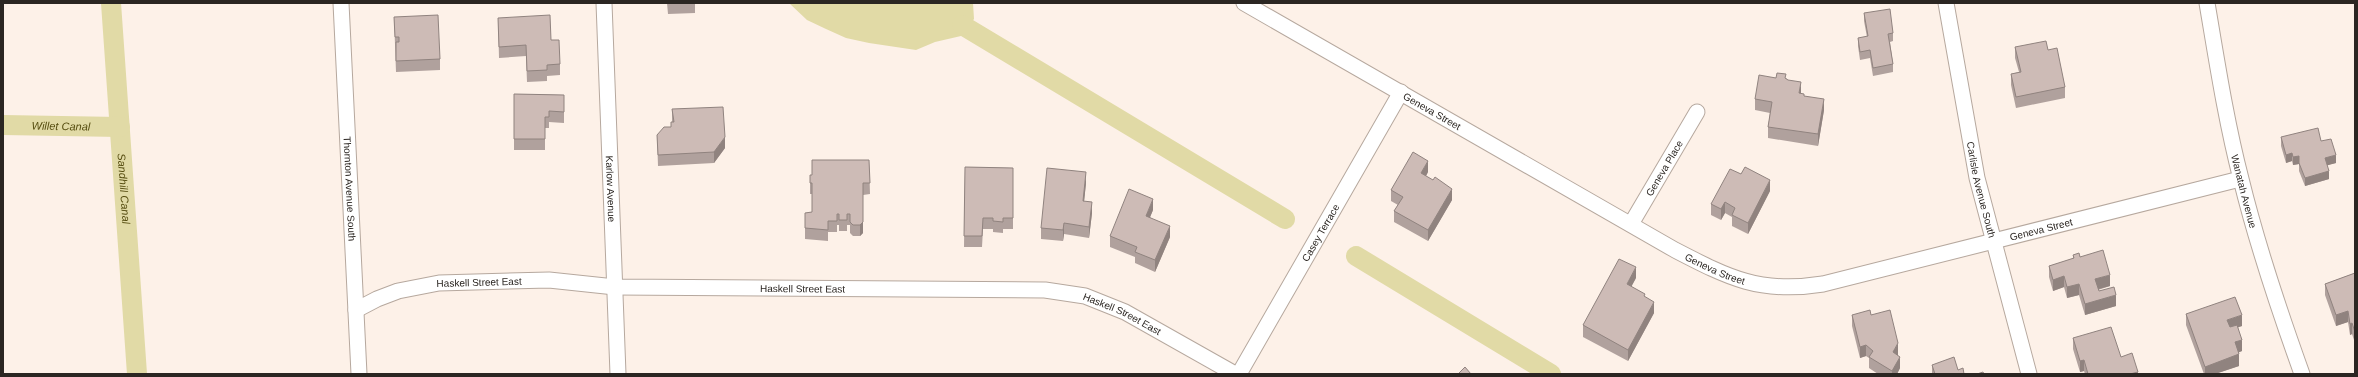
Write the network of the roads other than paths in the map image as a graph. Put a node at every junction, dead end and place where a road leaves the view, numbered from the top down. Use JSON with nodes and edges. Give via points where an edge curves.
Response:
{"nodes":[{"id":1,"x":341,"y":3,"type":"edge"},
{"id":2,"x":604,"y":3,"type":"edge"},
{"id":3,"x":1244,"y":3,"type":"edge"},
{"id":4,"x":1946,"y":3,"type":"edge"},
{"id":5,"x":2207,"y":3,"type":"edge"},
{"id":6,"x":1401,"y":92,"type":"junction"},
{"id":7,"x":1697,"y":112,"type":"dead end"},
{"id":8,"x":2240,"y":179,"type":"junction"},
{"id":9,"x":1631,"y":224,"type":"junction"},
{"id":10,"x":1992,"y":240,"type":"junction"},
{"id":11,"x":615,"y":287,"type":"junction"},
{"id":12,"x":356,"y":310,"type":"junction"},
{"id":13,"x":359,"y":374,"type":"edge"},
{"id":14,"x":618,"y":374,"type":"edge"},
{"id":15,"x":1235,"y":374,"type":"edge"},
{"id":16,"x":1239,"y":374,"type":"edge"},
{"id":17,"x":2029,"y":374,"type":"edge"},
{"id":18,"x":2302,"y":374,"type":"edge"}],
"edges":[{"from":1,"to":12,"type":"street","name":"Thornton Avenue South"},
{"from":2,"to":11,"type":"street","name":"Karlow Avenue"},
{"from":3,"to":6,"type":"street","name":"Geneva Street"},
{"from":4,"to":10,"type":"street","name":"Carlisle Avenue South","via":[[1975,170]]},
{"from":5,"to":8,"type":"street","name":"Wanatah Avenue"},
{"from":6,"to":9,"type":"street","name":"Geneva Street"},
{"from":6,"to":16,"type":"street","name":"Casey Terrace"},
{"from":7,"to":9,"type":"street","name":"Geneva Place"},
{"from":8,"to":10,"type":"street","name":"Geneva Street"},
{"from":8,"to":18,"type":"street","name":"Wanatah Avenue","via":[[2252,224]]},
{"from":9,"to":10,"type":"street","name":"Geneva Street","via":[[1718,273],[1778,288],[1823,284]]},
{"from":10,"to":17,"type":"street","name":"Carlisle Avenue South"},
{"from":11,"to":12,"type":"street","name":"Haskell Street East","via":[[549,280],[438,283],[398,292]]},
{"from":11,"to":14,"type":"street","name":"Karlow Avenue"},
{"from":11,"to":15,"type":"street","name":"Haskell Street East","via":[[954,288],[1066,292],[1085,296],[1125,312]]},
{"from":12,"to":13,"type":"street","name":"Thornton Avenue South"}]}
